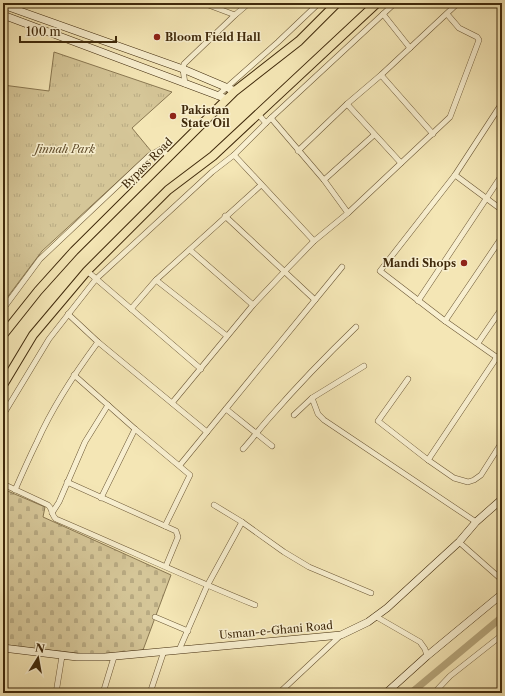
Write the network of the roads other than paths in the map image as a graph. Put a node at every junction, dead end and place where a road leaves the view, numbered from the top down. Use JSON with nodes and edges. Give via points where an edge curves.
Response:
{"nodes":[{"id":1,"x":203,"y":3,"type":"edge"},
{"id":2,"x":248,"y":3,"type":"edge"},
{"id":3,"x":319,"y":3,"type":"edge"},
{"id":4,"x":337,"y":3,"type":"edge"},
{"id":5,"x":377,"y":3,"type":"edge"},
{"id":6,"x":395,"y":3,"type":"edge"},
{"id":7,"x":458,"y":3,"type":"edge"},
{"id":8,"x":4,"y":8,"type":"edge"},
{"id":9,"x":383,"y":14,"type":"junction"},
{"id":10,"x":447,"y":14,"type":"junction"},
{"id":11,"x":235,"y":15,"type":"junction"},
{"id":12,"x":410,"y":48,"type":"junction"},
{"id":13,"x":183,"y":69,"type":"junction"},
{"id":14,"x":381,"y":76,"type":"junction"},
{"id":15,"x":185,"y":84,"type":"junction"},
{"id":16,"x":227,"y":87,"type":"junction"},
{"id":17,"x":235,"y":91,"type":"junction"},
{"id":18,"x":217,"y":96,"type":"junction"},
{"id":19,"x":227,"y":100,"type":"junction"},
{"id":20,"x":502,"y":103,"type":"edge"},
{"id":21,"x":347,"y":104,"type":"junction"},
{"id":22,"x":258,"y":114,"type":"junction"},
{"id":23,"x":271,"y":118,"type":"junction"},
{"id":24,"x":266,"y":123,"type":"junction"},
{"id":25,"x":433,"y":134,"type":"junction"},
{"id":26,"x":374,"y":135,"type":"junction"},
{"id":27,"x":298,"y":151,"type":"junction"},
{"id":28,"x":234,"y":155,"type":"junction"},
{"id":29,"x":169,"y":157,"type":"junction"},
{"id":30,"x":401,"y":163,"type":"junction"},
{"id":31,"x":456,"y":175,"type":"junction"},
{"id":32,"x":502,"y":175,"type":"edge"},
{"id":33,"x":324,"y":180,"type":"junction"},
{"id":34,"x":261,"y":185,"type":"junction"},
{"id":35,"x":486,"y":198,"type":"junction"},
{"id":36,"x":502,"y":210,"type":"edge"},
{"id":37,"x":348,"y":213,"type":"junction"},
{"id":38,"x":225,"y":216,"type":"junction"},
{"id":39,"x":502,"y":237,"type":"edge"},
{"id":40,"x":314,"y":242,"type":"junction"},
{"id":41,"x":190,"y":250,"type":"junction"},
{"id":42,"x":342,"y":267,"type":"dead end"},
{"id":43,"x":88,"y":271,"type":"junction"},
{"id":44,"x":284,"y":272,"type":"junction"},
{"id":45,"x":96,"y":279,"type":"junction"},
{"id":46,"x":156,"y":280,"type":"junction"},
{"id":47,"x":315,"y":300,"type":"junction"},
{"id":48,"x":418,"y":301,"type":"junction"},
{"id":49,"x":253,"y":305,"type":"junction"},
{"id":50,"x":131,"y":308,"type":"junction"},
{"id":51,"x":502,"y":308,"type":"edge"},
{"id":52,"x":3,"y":309,"type":"edge"},
{"id":53,"x":68,"y":314,"type":"junction"},
{"id":54,"x":445,"y":322,"type":"junction"},
{"id":55,"x":356,"y":326,"type":"dead end"},
{"id":56,"x":3,"y":335,"type":"edge"},
{"id":57,"x":228,"y":336,"type":"junction"},
{"id":58,"x":98,"y":342,"type":"junction"},
{"id":59,"x":478,"y":343,"type":"junction"},
{"id":60,"x":500,"y":359,"type":"edge"},
{"id":61,"x":364,"y":366,"type":"dead end"},
{"id":62,"x":201,"y":369,"type":"junction"},
{"id":63,"x":74,"y":375,"type":"junction"},
{"id":64,"x":408,"y":379,"type":"dead end"},
{"id":65,"x":3,"y":385,"type":"edge"},
{"id":66,"x":312,"y":398,"type":"junction"},
{"id":67,"x":172,"y":403,"type":"junction"},
{"id":68,"x":108,"y":405,"type":"junction"},
{"id":69,"x":226,"y":409,"type":"junction"},
{"id":70,"x":3,"y":415,"type":"edge"},
{"id":71,"x":294,"y":415,"type":"dead end"},
{"id":72,"x":135,"y":429,"type":"junction"},
{"id":73,"x":206,"y":432,"type":"junction"},
{"id":74,"x":257,"y":434,"type":"junction"},
{"id":75,"x":502,"y":442,"type":"edge"},
{"id":76,"x":272,"y":446,"type":"dead end"},
{"id":77,"x":243,"y":449,"type":"dead end"},
{"id":78,"x":428,"y":460,"type":"junction"},
{"id":79,"x":180,"y":465,"type":"junction"},
{"id":80,"x":67,"y":482,"type":"junction"},
{"id":81,"x":3,"y":484,"type":"edge"},
{"id":82,"x":15,"y":490,"type":"junction"},
{"id":83,"x":101,"y":498,"type":"junction"},
{"id":84,"x":502,"y":500,"type":"edge"},
{"id":85,"x":214,"y":505,"type":"dead end"},
{"id":86,"x":52,"y":513,"type":"junction"},
{"id":87,"x":242,"y":522,"type":"junction"},
{"id":88,"x":476,"y":522,"type":"junction"},
{"id":89,"x":165,"y":526,"type":"junction"},
{"id":90,"x":459,"y":542,"type":"junction"},
{"id":91,"x":166,"y":566,"type":"junction"},
{"id":92,"x":502,"y":580,"type":"edge"},
{"id":93,"x":206,"y":586,"type":"junction"},
{"id":94,"x":371,"y":593,"type":"dead end"},
{"id":95,"x":502,"y":594,"type":"edge"},
{"id":96,"x":255,"y":605,"type":"dead end"},
{"id":97,"x":155,"y":616,"type":"dead end"},
{"id":98,"x":375,"y":616,"type":"junction"},
{"id":99,"x":188,"y":631,"type":"junction"},
{"id":100,"x":342,"y":635,"type":"junction"},
{"id":101,"x":502,"y":636,"type":"edge"},
{"id":102,"x":3,"y":648,"type":"edge"},
{"id":103,"x":179,"y":650,"type":"junction"},
{"id":104,"x":164,"y":651,"type":"junction"},
{"id":105,"x":62,"y":656,"type":"junction"},
{"id":106,"x":427,"y":656,"type":"junction"},
{"id":107,"x":114,"y":657,"type":"junction"},
{"id":108,"x":3,"y":692,"type":"edge"},
{"id":109,"x":150,"y":692,"type":"edge"},
{"id":110,"x":11,"y":693,"type":"edge"},
{"id":111,"x":56,"y":693,"type":"edge"},
{"id":112,"x":103,"y":693,"type":"edge"},
{"id":113,"x":158,"y":693,"type":"edge"},
{"id":114,"x":279,"y":693,"type":"edge"},
{"id":115,"x":386,"y":693,"type":"edge"},
{"id":116,"x":434,"y":693,"type":"edge"}],
"edges":[{"from":1,"to":11,"type":"street"},
{"from":2,"to":11,"type":"street"},
{"from":3,"to":16,"type":"street"},
{"from":4,"to":17,"type":"main road","name":"Bypass Road","via":[[299,41]]},
{"from":5,"to":22,"type":"main road"},
{"from":6,"to":9,"type":"street"},
{"from":7,"to":10,"type":"street"},
{"from":8,"to":13,"type":"main road"},
{"from":8,"to":15,"type":"main road"},
{"from":9,"to":12,"type":"street"},
{"from":9,"to":23,"type":"street"},
{"from":10,"to":12,"type":"street"},
{"from":10,"to":25,"type":"street","via":[[459,28],[479,40],[450,117]]},
{"from":11,"to":13,"type":"street","via":[[184,64]]},
{"from":12,"to":14,"type":"street"},
{"from":13,"to":15,"type":"street"},
{"from":13,"to":16,"type":"main road"},
{"from":14,"to":21,"type":"street"},
{"from":14,"to":25,"type":"street"},
{"from":15,"to":18,"type":"main road"},
{"from":16,"to":17,"type":"main road"},
{"from":16,"to":18,"type":"street"},
{"from":17,"to":19,"type":"main road","name":"Bypass Road"},
{"from":18,"to":19,"type":"main road"},
{"from":19,"to":29,"type":"main road","name":"Bypass Road"},
{"from":20,"to":31,"type":"street"},
{"from":21,"to":26,"type":"street"},
{"from":21,"to":27,"type":"street"},
{"from":22,"to":24,"type":"street"},
{"from":22,"to":43,"type":"main road","via":[[212,156],[168,190]]},
{"from":23,"to":24,"type":"street"},
{"from":23,"to":27,"type":"street"},
{"from":24,"to":28,"type":"street"},
{"from":25,"to":30,"type":"street"},
{"from":26,"to":30,"type":"street"},
{"from":26,"to":33,"type":"street"},
{"from":27,"to":33,"type":"street"},
{"from":28,"to":34,"type":"street"},
{"from":28,"to":45,"type":"street","via":[[212,172]]},
{"from":29,"to":52,"type":"street","via":[[161,149],[150,156],[40,259]]},
{"from":29,"to":56,"type":"main road","name":"Bypass Road","via":[[74,251]]},
{"from":30,"to":37,"type":"street"},
{"from":31,"to":35,"type":"street"},
{"from":31,"to":48,"type":"street","via":[[380,271]]},
{"from":32,"to":35,"type":"street"},
{"from":33,"to":37,"type":"street"},
{"from":34,"to":38,"type":"street"},
{"from":34,"to":40,"type":"street"},
{"from":35,"to":36,"type":"street"},
{"from":35,"to":48,"type":"street"},
{"from":37,"to":40,"type":"street"},
{"from":38,"to":41,"type":"street"},
{"from":38,"to":44,"type":"street"},
{"from":39,"to":54,"type":"street"},
{"from":40,"to":44,"type":"street"},
{"from":41,"to":46,"type":"street"},
{"from":41,"to":49,"type":"street"},
{"from":42,"to":47,"type":"street"},
{"from":43,"to":45,"type":"street"},
{"from":43,"to":65,"type":"main road","via":[[33,335]]},
{"from":44,"to":47,"type":"street"},
{"from":44,"to":49,"type":"street"},
{"from":45,"to":50,"type":"street"},
{"from":45,"to":53,"type":"street"},
{"from":46,"to":50,"type":"street"},
{"from":46,"to":57,"type":"street"},
{"from":47,"to":69,"type":"street"},
{"from":48,"to":54,"type":"street"},
{"from":49,"to":57,"type":"street"},
{"from":50,"to":62,"type":"street"},
{"from":51,"to":59,"type":"street"},
{"from":53,"to":58,"type":"street"},
{"from":53,"to":70,"type":"street","via":[[30,368]]},
{"from":54,"to":59,"type":"street"},
{"from":55,"to":74,"type":"street"},
{"from":57,"to":62,"type":"street"},
{"from":58,"to":63,"type":"street"},
{"from":58,"to":67,"type":"street"},
{"from":59,"to":60,"type":"street"},
{"from":60,"to":78,"type":"street"},
{"from":61,"to":66,"type":"street"},
{"from":62,"to":67,"type":"street"},
{"from":63,"to":68,"type":"street"},
{"from":63,"to":82,"type":"street","via":[[37,441]]},
{"from":64,"to":78,"type":"street","via":[[378,421]]},
{"from":66,"to":71,"type":"street"},
{"from":66,"to":88,"type":"street","via":[[318,414],[324,420]]},
{"from":67,"to":73,"type":"street"},
{"from":68,"to":72,"type":"street"},
{"from":68,"to":80,"type":"street","via":[[85,442]]},
{"from":69,"to":73,"type":"street"},
{"from":69,"to":74,"type":"street"},
{"from":72,"to":79,"type":"street"},
{"from":72,"to":83,"type":"street"},
{"from":73,"to":79,"type":"street"},
{"from":74,"to":76,"type":"street"},
{"from":74,"to":77,"type":"street"},
{"from":75,"to":78,"type":"street","via":[[481,475],[468,482],[454,478]]},
{"from":79,"to":89,"type":"street","via":[[190,475]]},
{"from":80,"to":83,"type":"street"},
{"from":80,"to":86,"type":"street"},
{"from":81,"to":82,"type":"street"},
{"from":82,"to":86,"type":"street","via":[[48,505]]},
{"from":83,"to":89,"type":"street"},
{"from":84,"to":88,"type":"main road","name":"Usman-e-Ghani Road"},
{"from":85,"to":87,"type":"street"},
{"from":86,"to":91,"type":"street","via":[[56,518]]},
{"from":87,"to":93,"type":"street"},
{"from":87,"to":94,"type":"street","via":[[309,567]]},
{"from":88,"to":90,"type":"main road","name":"Usman-e-Ghani Road"},
{"from":89,"to":91,"type":"street","via":[[178,534]]},
{"from":90,"to":92,"type":"street"},
{"from":90,"to":98,"type":"main road","name":"Usman-e-Ghani Road"},
{"from":91,"to":93,"type":"street"},
{"from":93,"to":96,"type":"street"},
{"from":93,"to":99,"type":"street"},
{"from":95,"to":106,"type":"main road"},
{"from":97,"to":99,"type":"street"},
{"from":98,"to":100,"type":"main road","name":"Usman-e-Ghani Road"},
{"from":98,"to":106,"type":"street","via":[[420,642]]},
{"from":99,"to":103,"type":"street"},
{"from":100,"to":103,"type":"main road","name":"Usman-e-Ghani Road"},
{"from":100,"to":114,"type":"street"},
{"from":101,"to":116,"type":"street","via":[[450,676]]},
{"from":102,"to":105,"type":"main road","name":"Usman-e-Ghani Road"},
{"from":103,"to":104,"type":"main road","name":"Usman-e-Ghani Road"},
{"from":104,"to":107,"type":"main road","name":"Usman-e-Ghani Road"},
{"from":104,"to":109,"type":"street"},
{"from":105,"to":107,"type":"main road","name":"Usman-e-Ghani Road"},
{"from":105,"to":111,"type":"street"},
{"from":106,"to":115,"type":"main road"},
{"from":107,"to":112,"type":"street"},
{"from":108,"to":110,"type":"street"},
{"from":109,"to":113,"type":"street"}]}
